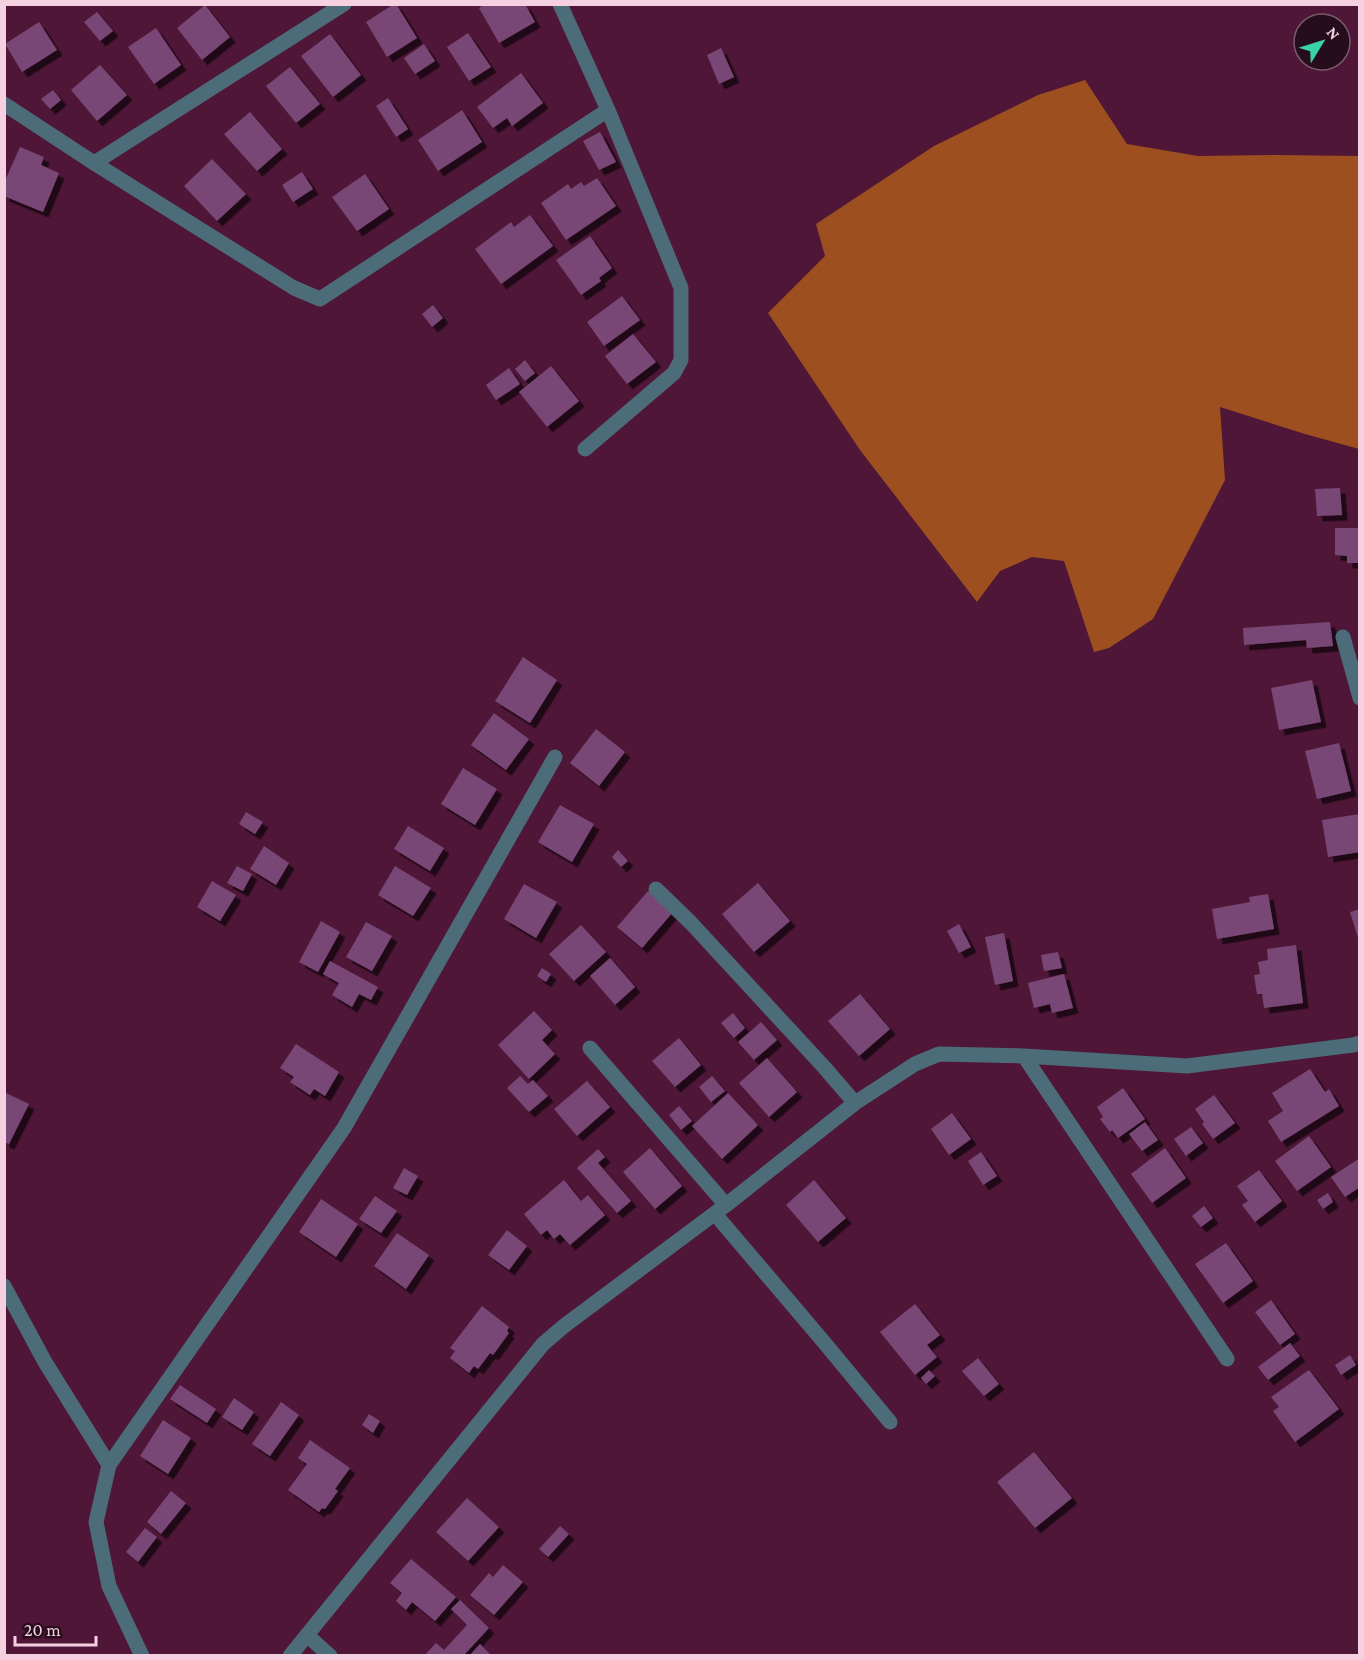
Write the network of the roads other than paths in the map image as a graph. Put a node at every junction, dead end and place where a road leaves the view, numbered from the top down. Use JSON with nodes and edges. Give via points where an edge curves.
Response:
{"nodes":[{"id":1,"x":344,"y":4,"type":"edge"},
{"id":2,"x":560,"y":4,"type":"edge"},
{"id":3,"x":4,"y":105,"type":"edge"},
{"id":4,"x":608,"y":110,"type":"junction"},
{"id":5,"x":94,"y":163,"type":"junction"},
{"id":6,"x":585,"y":449,"type":"dead end"},
{"id":7,"x":1343,"y":637,"type":"dead end"},
{"id":8,"x":1359,"y":698,"type":"edge"},
{"id":9,"x":555,"y":757,"type":"dead end"},
{"id":10,"x":656,"y":888,"type":"dead end"},
{"id":11,"x":590,"y":1047,"type":"dead end"},
{"id":12,"x":1357,"y":1048,"type":"edge"},
{"id":13,"x":1023,"y":1056,"type":"junction"},
{"id":14,"x":855,"y":1103,"type":"junction"},
{"id":15,"x":721,"y":1210,"type":"junction"},
{"id":16,"x":4,"y":1286,"type":"edge"},
{"id":17,"x":1227,"y":1359,"type":"dead end"},
{"id":18,"x":890,"y":1422,"type":"dead end"},
{"id":19,"x":109,"y":1465,"type":"junction"},
{"id":20,"x":306,"y":1635,"type":"junction"},
{"id":21,"x":142,"y":1656,"type":"edge"},
{"id":22,"x":290,"y":1656,"type":"edge"},
{"id":23,"x":330,"y":1656,"type":"edge"}],
"edges":[{"from":1,"to":5,"type":"street"},
{"from":2,"to":4,"type":"street"},
{"from":3,"to":5,"type":"street"},
{"from":4,"to":5,"type":"street","via":[[320,299],[294,288]]},
{"from":4,"to":6,"type":"street","via":[[681,288],[681,360],[674,373]]},
{"from":7,"to":8,"type":"street"},
{"from":9,"to":19,"type":"street","via":[[344,1128]]},
{"from":10,"to":14,"type":"street"},
{"from":11,"to":15,"type":"street"},
{"from":12,"to":13,"type":"street","via":[[1187,1066]]},
{"from":13,"to":14,"type":"street","via":[[939,1054],[915,1064]]},
{"from":13,"to":17,"type":"street"},
{"from":14,"to":15,"type":"street"},
{"from":15,"to":18,"type":"street"},
{"from":15,"to":20,"type":"street","via":[[543,1344]]},
{"from":16,"to":19,"type":"street","via":[[45,1362]]},
{"from":19,"to":21,"type":"street","via":[[96,1522],[109,1586]]},
{"from":20,"to":22,"type":"street"},
{"from":20,"to":23,"type":"street"}]}
